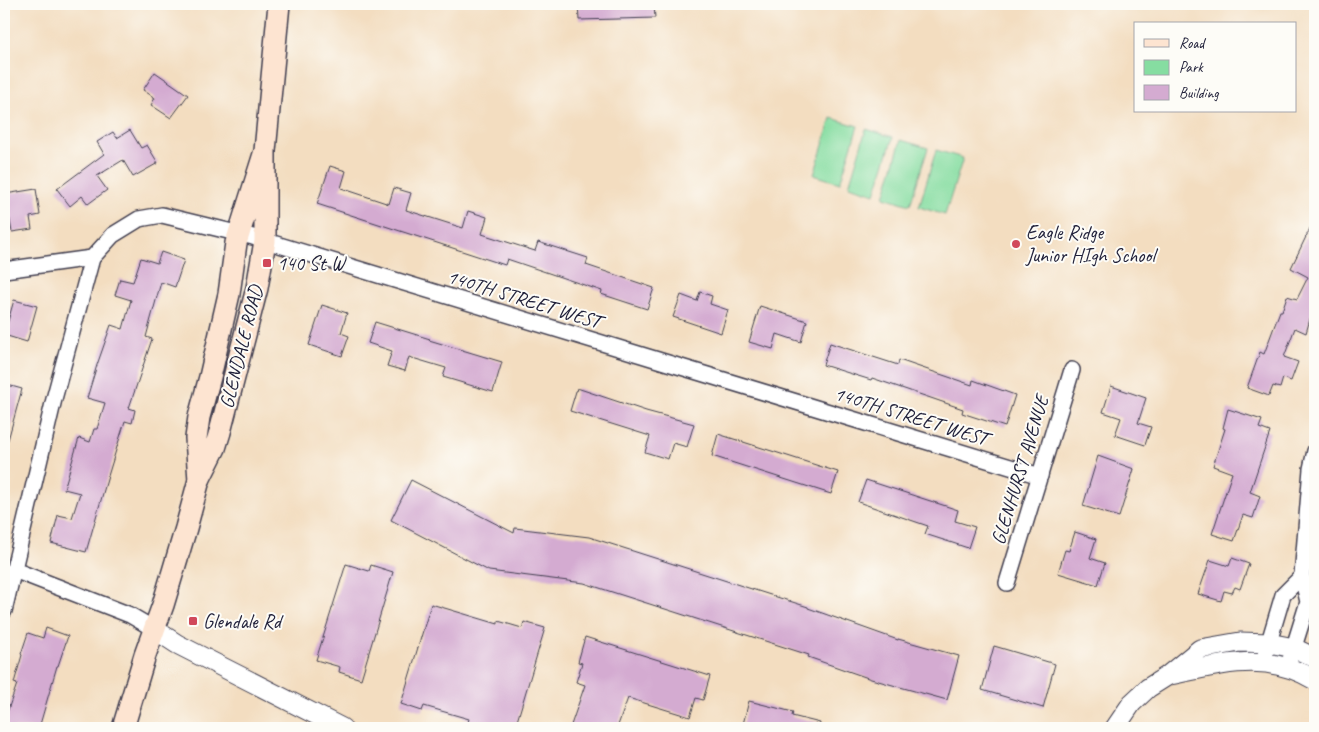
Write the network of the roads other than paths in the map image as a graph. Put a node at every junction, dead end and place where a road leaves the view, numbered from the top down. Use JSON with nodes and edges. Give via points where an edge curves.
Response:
{"nodes":[{"id":1,"x":279,"y":4,"type":"edge"},
{"id":2,"x":265,"y":151,"type":"junction"},
{"id":3,"x":239,"y":234,"type":"junction"},
{"id":4,"x":265,"y":241,"type":"junction"},
{"id":5,"x":92,"y":258,"type":"junction"},
{"id":6,"x":4,"y":270,"type":"edge"},
{"id":7,"x":1072,"y":370,"type":"dead end"},
{"id":8,"x":1315,"y":451,"type":"edge"},
{"id":9,"x":1040,"y":476,"type":"junction"},
{"id":10,"x":199,"y":480,"type":"junction"},
{"id":11,"x":14,"y":570,"type":"junction"},
{"id":12,"x":1302,"y":576,"type":"junction"},
{"id":13,"x":1007,"y":583,"type":"dead end"},
{"id":14,"x":4,"y":611,"type":"edge"},
{"id":15,"x":154,"y":630,"type":"junction"},
{"id":16,"x":1269,"y":643,"type":"junction"},
{"id":17,"x":1294,"y":648,"type":"junction"},
{"id":18,"x":1315,"y":658,"type":"edge"},
{"id":19,"x":1263,"y":662,"type":"junction"},
{"id":20,"x":1288,"y":666,"type":"junction"},
{"id":21,"x":1167,"y":676,"type":"junction"},
{"id":22,"x":1315,"y":680,"type":"edge"},
{"id":23,"x":123,"y":728,"type":"edge"},
{"id":24,"x":342,"y":728,"type":"edge"},
{"id":25,"x":1115,"y":728,"type":"edge"}],
"edges":[{"from":1,"to":2,"type":"main road","name":"GLENDALE ROAD"},
{"from":2,"to":3,"type":"main road","name":"GLENDALE ROAD"},
{"from":2,"to":4,"type":"main road","name":"GLENDALE ROAD"},
{"from":3,"to":4,"type":"street","name":"140TH STREET WEST"},
{"from":3,"to":5,"type":"street","name":"140TH STREET WEST","via":[[162,215],[138,219],[112,235]]},
{"from":3,"to":10,"type":"main road","name":"GLENDALE ROAD","via":[[198,424]]},
{"from":4,"to":9,"type":"street","name":"140TH STREET WEST"},
{"from":4,"to":10,"type":"main road","name":"GLENDALE ROAD","via":[[251,314],[220,432]]},
{"from":5,"to":6,"type":"street"},
{"from":5,"to":11,"type":"street","via":[[54,399]]},
{"from":7,"to":9,"type":"street","name":"GLENHURST AVENUE"},
{"from":8,"to":12,"type":"street"},
{"from":9,"to":13,"type":"street","name":"GLENHURST AVENUE"},
{"from":10,"to":15,"type":"main road","name":"GLENDALE ROAD"},
{"from":11,"to":14,"type":"street"},
{"from":11,"to":15,"type":"street","via":[[130,615]]},
{"from":12,"to":16,"type":"street","via":[[1283,595]]},
{"from":12,"to":17,"type":"street","via":[[1308,602]]},
{"from":15,"to":23,"type":"main road","name":"GLENDALE ROAD"},
{"from":15,"to":24,"type":"street"},
{"from":16,"to":17,"type":"street"},
{"from":16,"to":19,"type":"street"},
{"from":16,"to":21,"type":"street","via":[[1240,642],[1200,649]]},
{"from":17,"to":18,"type":"street"},
{"from":17,"to":20,"type":"street"},
{"from":19,"to":20,"type":"street"},
{"from":19,"to":21,"type":"street","via":[[1239,662]]},
{"from":20,"to":22,"type":"street"},
{"from":21,"to":25,"type":"street","via":[[1132,703]]}]}
